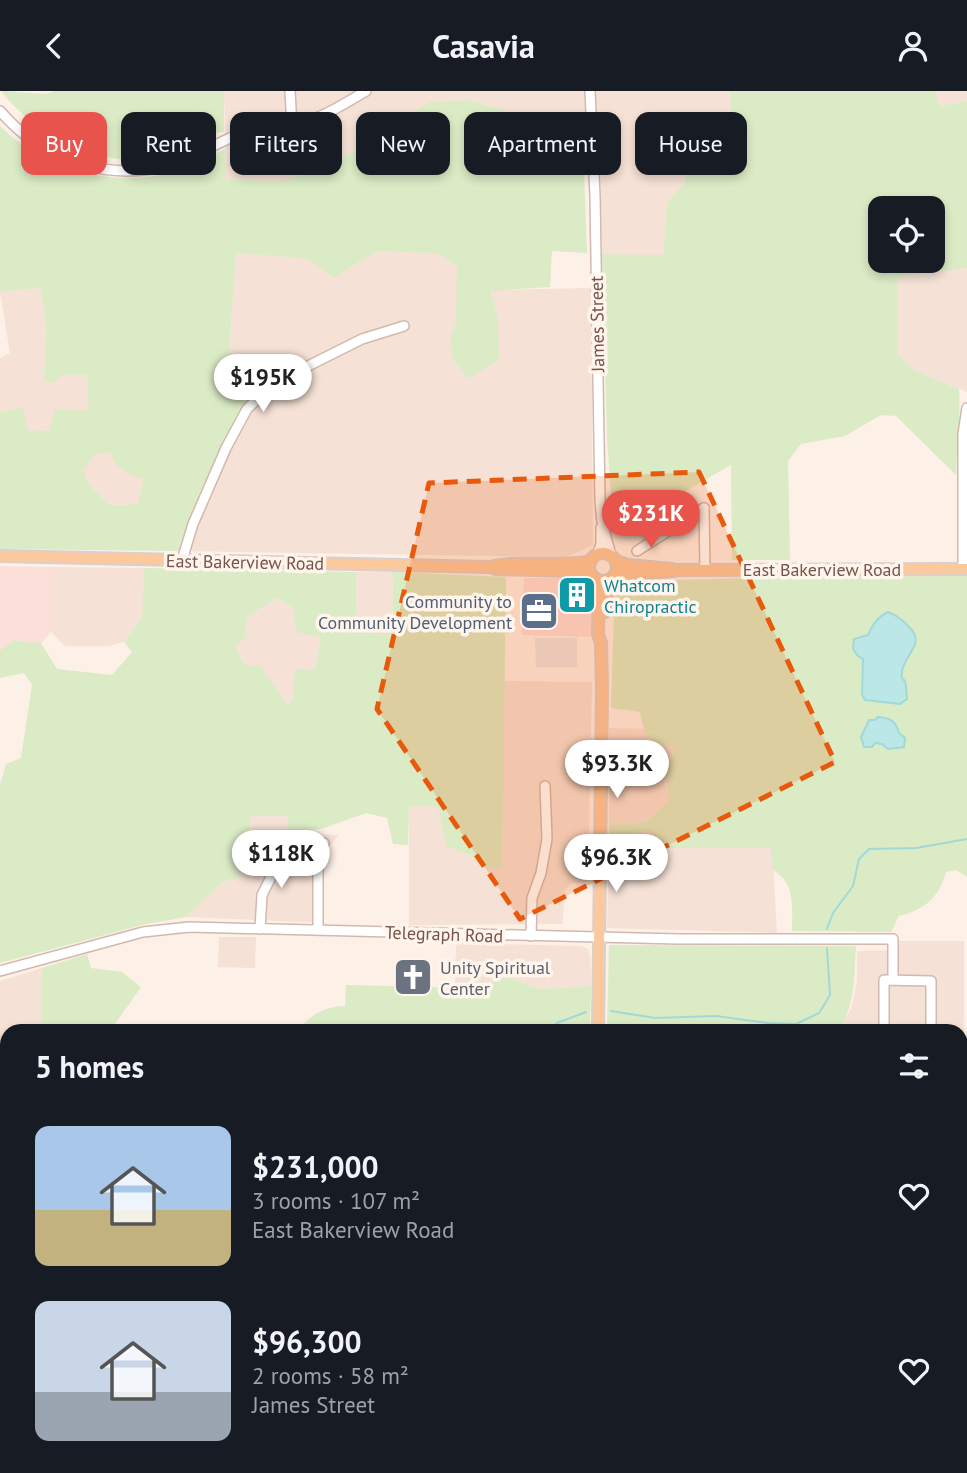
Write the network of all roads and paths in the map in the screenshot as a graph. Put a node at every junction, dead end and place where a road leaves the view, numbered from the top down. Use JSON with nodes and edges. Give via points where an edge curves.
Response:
{"nodes":[{"id":1,"x":290,"y":91,"type":"edge"},
{"id":2,"x":366,"y":91,"type":"edge"},
{"id":3,"x":590,"y":91,"type":"edge"},
{"id":4,"x":0,"y":111,"type":"edge"},
{"id":5,"x":291,"y":112,"type":"edge"},
{"id":6,"x":330,"y":112,"type":"edge"},
{"id":7,"x":230,"y":139,"type":"edge"},
{"id":8,"x":404,"y":326,"type":"dead end"},
{"id":9,"x":967,"y":408,"type":"edge"},
{"id":10,"x":602,"y":522,"type":"junction"},
{"id":11,"x":637,"y":551,"type":"dead end"},
{"id":12,"x":0,"y":556,"type":"edge"},
{"id":13,"x":594,"y":557,"type":"junction"},
{"id":14,"x":614,"y":558,"type":"junction"},
{"id":15,"x":182,"y":560,"type":"junction"},
{"id":16,"x":489,"y":567,"type":"junction"},
{"id":17,"x":965,"y":569,"type":"edge"},
{"id":18,"x":678,"y":570,"type":"junction"},
{"id":19,"x":705,"y":570,"type":"junction"},
{"id":20,"x":593,"y":576,"type":"junction"},
{"id":21,"x":613,"y":577,"type":"junction"},
{"id":22,"x":601,"y":643,"type":"junction"},
{"id":23,"x":545,"y":786,"type":"dead end"},
{"id":24,"x":324,"y":843,"type":"dead end"},
{"id":25,"x":271,"y":851,"type":"dead end"},
{"id":26,"x":260,"y":929,"type":"junction"},
{"id":27,"x":318,"y":930,"type":"junction"},
{"id":28,"x":531,"y":936,"type":"junction"},
{"id":29,"x":599,"y":937,"type":"junction"},
{"id":30,"x":0,"y":971,"type":"edge"},
{"id":31,"x":893,"y":979,"type":"junction"},
{"id":32,"x":598,"y":1024,"type":"edge"},
{"id":33,"x":884,"y":1024,"type":"edge"},
{"id":34,"x":931,"y":1024,"type":"edge"}],
"edges":[{"from":1,"to":5,"type":"street"},
{"from":2,"to":6,"type":"street"},
{"from":3,"to":10,"type":"street","name":"James Street"},
{"from":4,"to":7,"type":"street","via":[[27,138],[60,158],[114,171],[173,165]]},
{"from":8,"to":15,"type":"street","via":[[362,339],[280,377],[247,409],[193,524]]},
{"from":9,"to":17,"type":"street","via":[[963,434]]},
{"from":10,"to":13,"type":"street"},
{"from":10,"to":14,"type":"street","name":"James Street"},
{"from":11,"to":19,"type":"street","via":[[704,508]]},
{"from":12,"to":15,"type":"main road","name":"East Bakerview Road"},
{"from":13,"to":14,"type":"main road"},
{"from":13,"to":16,"type":"main road","name":"East Bakerview Road","via":[[573,564]]},
{"from":13,"to":20,"type":"main road"},
{"from":14,"to":18,"type":"main road","name":"East Bakerview Road","via":[[628,565]]},
{"from":14,"to":21,"type":"main road","via":[[618,569]]},
{"from":15,"to":16,"type":"main road","name":"East Bakerview Road"},
{"from":16,"to":20,"type":"main road","name":"East Bakerview Road"},
{"from":17,"to":19,"type":"main road","name":"East Bakerview Road"},
{"from":18,"to":19,"type":"main road","name":"East Bakerview Road"},
{"from":18,"to":21,"type":"main road","name":"East Bakerview Road"},
{"from":20,"to":21,"type":"main road","via":[[605,581]]},
{"from":20,"to":22,"type":"main road","via":[[599,594]]},
{"from":21,"to":22,"type":"main road","via":[[607,589]]},
{"from":22,"to":29,"type":"main road"},
{"from":23,"to":28,"type":"street","via":[[547,839],[532,898]]},
{"from":24,"to":27,"type":"street","via":[[318,855]]},
{"from":25,"to":26,"type":"street","via":[[271,877],[262,895]]},
{"from":26,"to":27,"type":"street","name":"Telegraph Road"},
{"from":26,"to":30,"type":"street","name":"Telegraph Road","via":[[164,929]]},
{"from":27,"to":28,"type":"street","name":"Telegraph Road"},
{"from":28,"to":29,"type":"street","name":"Telegraph Road"},
{"from":29,"to":31,"type":"street","name":"Telegraph Road","via":[[893,939]]},
{"from":29,"to":32,"type":"main road"},
{"from":31,"to":33,"type":"street","via":[[884,980]]},
{"from":31,"to":34,"type":"street","via":[[931,981]]}]}
